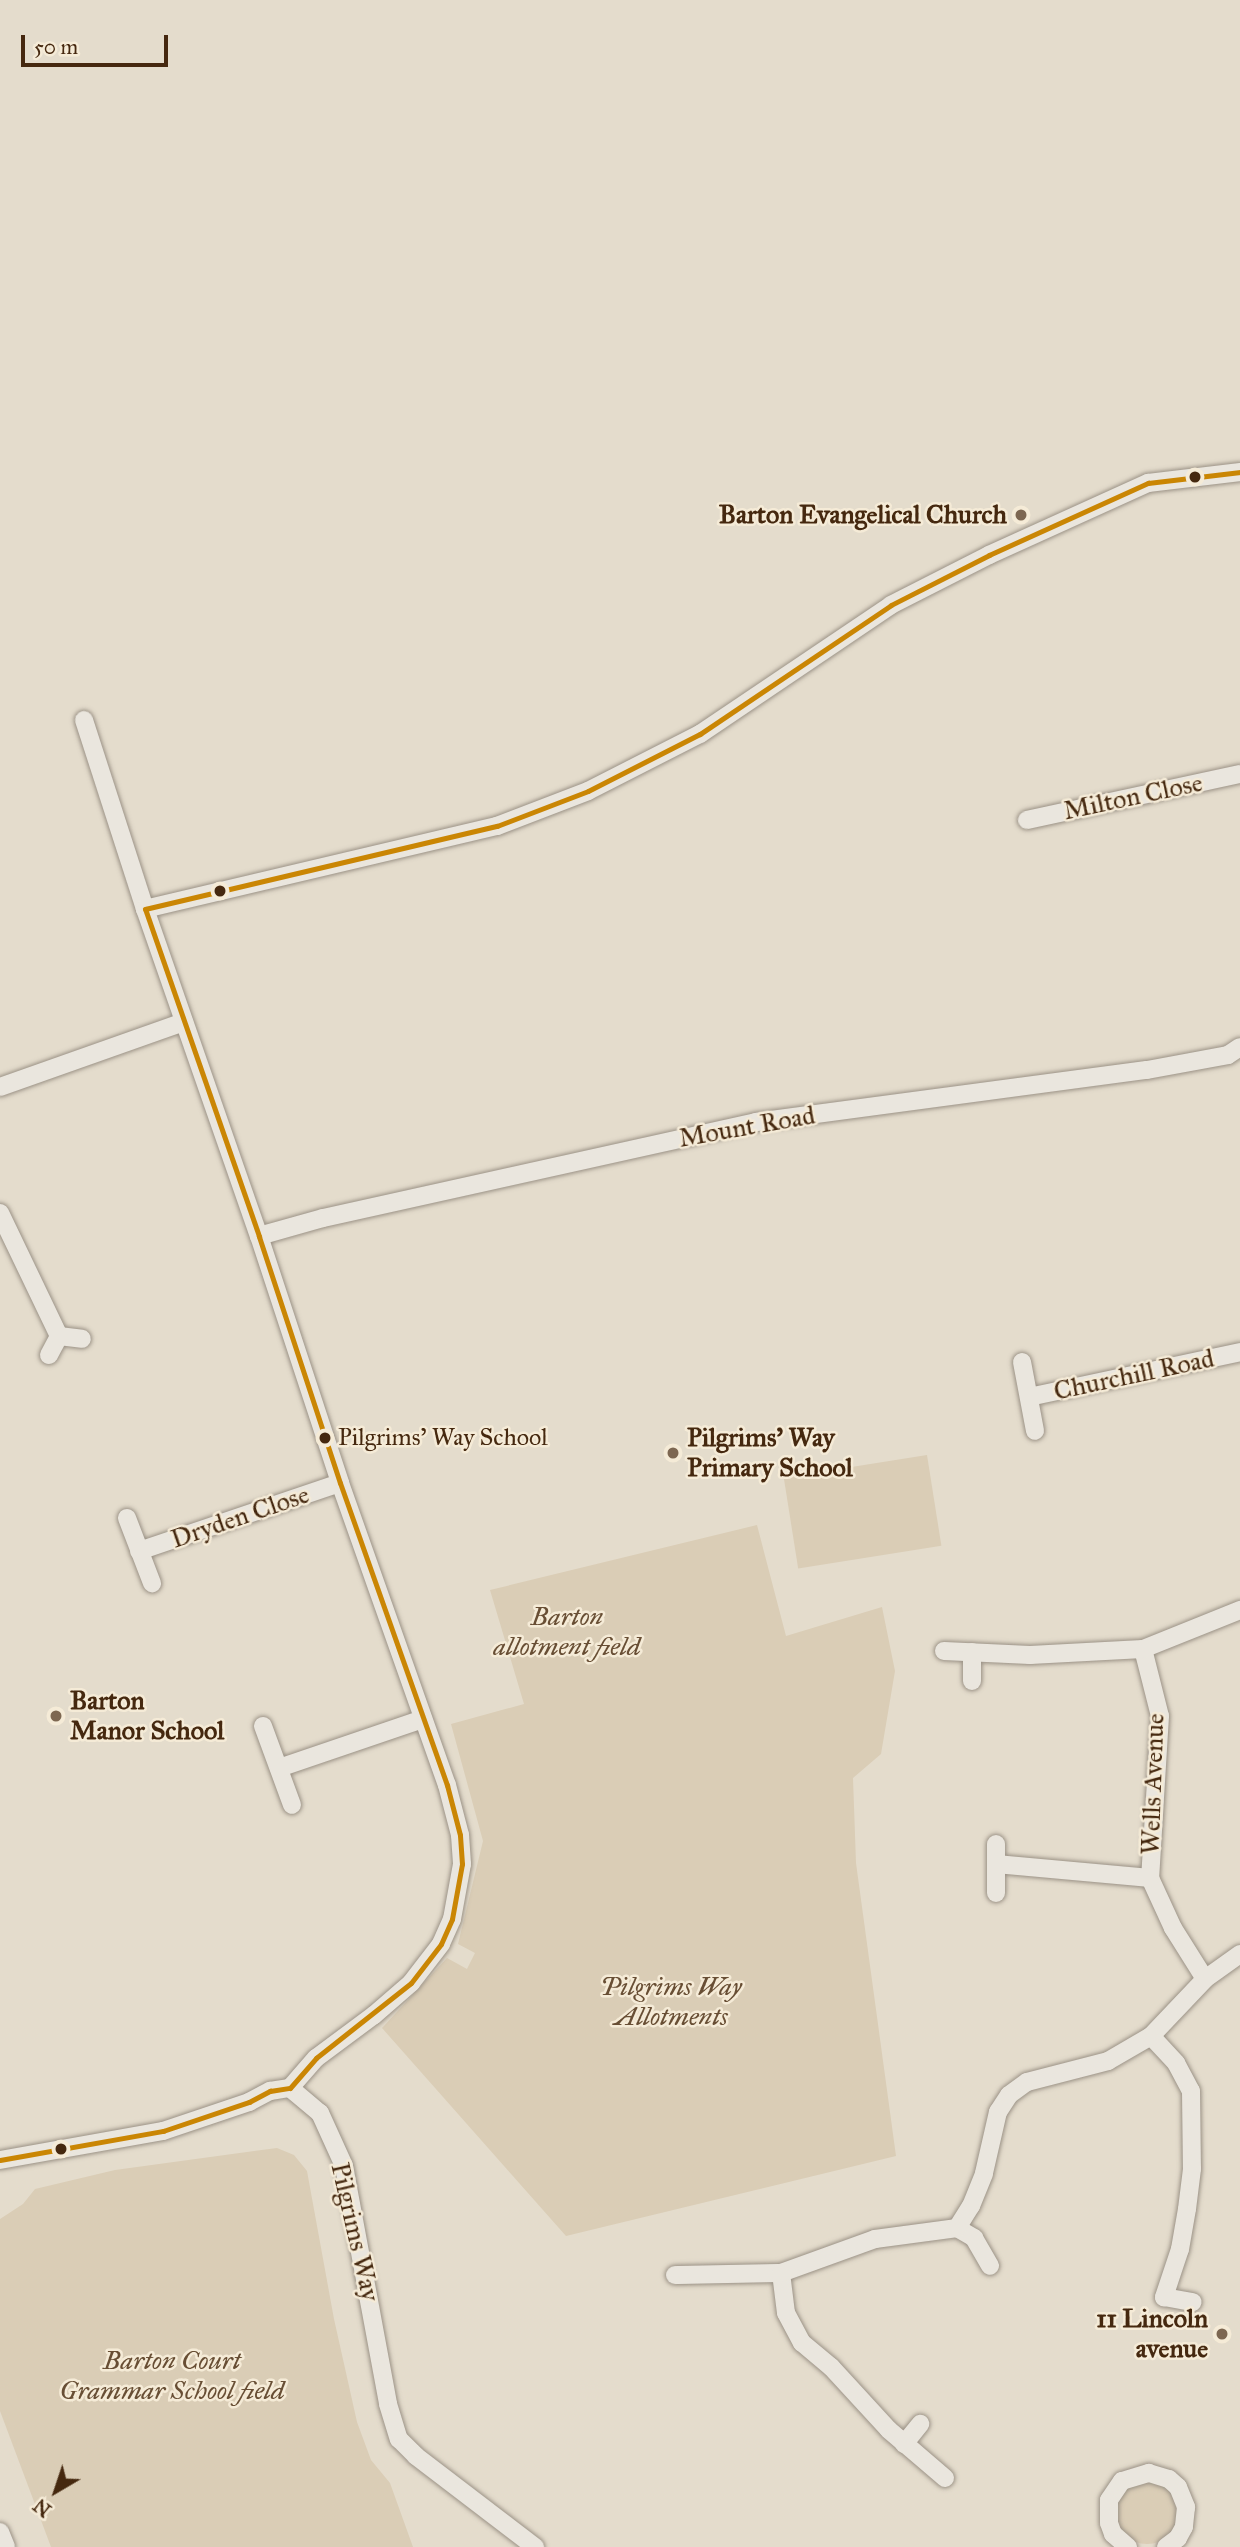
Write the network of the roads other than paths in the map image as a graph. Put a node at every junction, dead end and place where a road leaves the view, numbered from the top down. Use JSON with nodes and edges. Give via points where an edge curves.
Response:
{"nodes":[{"id":1,"x":1240,"y":472,"type":"edge"},
{"id":2,"x":84,"y":720,"type":"dead end"},
{"id":3,"x":1240,"y":774,"type":"edge"},
{"id":4,"x":1027,"y":820,"type":"dead end"},
{"id":5,"x":145,"y":909,"type":"junction"},
{"id":6,"x":184,"y":1022,"type":"junction"},
{"id":7,"x":1240,"y":1047,"type":"edge"},
{"id":8,"x":0,"y":1087,"type":"edge"},
{"id":9,"x":0,"y":1213,"type":"edge"},
{"id":10,"x":259,"y":1236,"type":"junction"},
{"id":11,"x":60,"y":1336,"type":"junction"},
{"id":12,"x":82,"y":1339,"type":"dead end"},
{"id":13,"x":1240,"y":1352,"type":"edge"},
{"id":14,"x":48,"y":1355,"type":"dead end"},
{"id":15,"x":1022,"y":1362,"type":"dead end"},
{"id":16,"x":1028,"y":1397,"type":"junction"},
{"id":17,"x":1035,"y":1431,"type":"dead end"},
{"id":18,"x":340,"y":1483,"type":"junction"},
{"id":19,"x":127,"y":1518,"type":"dead end"},
{"id":20,"x":139,"y":1551,"type":"junction"},
{"id":21,"x":152,"y":1583,"type":"dead end"},
{"id":22,"x":1240,"y":1610,"type":"edge"},
{"id":23,"x":1143,"y":1649,"type":"junction"},
{"id":24,"x":944,"y":1651,"type":"dead end"},
{"id":25,"x":972,"y":1652,"type":"junction"},
{"id":26,"x":972,"y":1681,"type":"dead end"},
{"id":27,"x":423,"y":1719,"type":"junction"},
{"id":28,"x":263,"y":1726,"type":"dead end"},
{"id":29,"x":279,"y":1768,"type":"junction"},
{"id":30,"x":292,"y":1805,"type":"dead end"},
{"id":31,"x":996,"y":1844,"type":"dead end"},
{"id":32,"x":996,"y":1864,"type":"junction"},
{"id":33,"x":1150,"y":1878,"type":"junction"},
{"id":34,"x":996,"y":1893,"type":"dead end"},
{"id":35,"x":1240,"y":1954,"type":"edge"},
{"id":36,"x":1205,"y":1979,"type":"junction"},
{"id":37,"x":1151,"y":2036,"type":"junction"},
{"id":38,"x":290,"y":2088,"type":"junction"},
{"id":39,"x":0,"y":2160,"type":"edge"},
{"id":40,"x":957,"y":2228,"type":"junction"},
{"id":41,"x":990,"y":2266,"type":"dead end"},
{"id":42,"x":781,"y":2273,"type":"junction"},
{"id":43,"x":675,"y":2275,"type":"dead end"},
{"id":44,"x":1193,"y":2302,"type":"dead end"},
{"id":45,"x":920,"y":2424,"type":"dead end"},
{"id":46,"x":904,"y":2444,"type":"junction"},
{"id":47,"x":945,"y":2478,"type":"dead end"},
{"id":48,"x":0,"y":2532,"type":"edge"},
{"id":49,"x":6,"y":2547,"type":"edge"},
{"id":50,"x":535,"y":2547,"type":"edge"},
{"id":51,"x":1128,"y":2547,"type":"edge"},
{"id":52,"x":1168,"y":2547,"type":"edge"}],
"edges":[{"from":1,"to":5,"type":"street","via":[[1148,483],[989,555],[891,606],[700,734],[588,791],[497,826]]},
{"from":2,"to":5,"type":"street"},
{"from":3,"to":4,"type":"street","name":"Milton Close"},
{"from":5,"to":6,"type":"street"},
{"from":6,"to":8,"type":"street"},
{"from":6,"to":10,"type":"street"},
{"from":7,"to":10,"type":"street","name":"Mount Road","via":[[1228,1055],[1147,1070],[756,1122]]},
{"from":9,"to":11,"type":"street"},
{"from":10,"to":18,"type":"street"},
{"from":11,"to":12,"type":"street"},
{"from":11,"to":14,"type":"street"},
{"from":13,"to":16,"type":"street","name":"Churchill Road"},
{"from":15,"to":16,"type":"street","name":"Churchill Road"},
{"from":16,"to":17,"type":"street","name":"Churchill Road"},
{"from":18,"to":20,"type":"street","name":"Dryden Close"},
{"from":18,"to":27,"type":"street"},
{"from":19,"to":20,"type":"street","name":"Dryden Close"},
{"from":20,"to":21,"type":"street","name":"Dryden Close"},
{"from":22,"to":23,"type":"street"},
{"from":23,"to":25,"type":"street","via":[[1030,1655]]},
{"from":23,"to":33,"type":"street","name":"Wells Avenue","via":[[1160,1716]]},
{"from":24,"to":25,"type":"street"},
{"from":25,"to":26,"type":"street"},
{"from":27,"to":29,"type":"street"},
{"from":27,"to":38,"type":"street","via":[[460,1835],[461,1864],[452,1919],[441,1944],[411,1983],[316,2058]]},
{"from":28,"to":29,"type":"street"},
{"from":29,"to":30,"type":"street"},
{"from":31,"to":32,"type":"street"},
{"from":32,"to":33,"type":"street","name":"Wells Avenue"},
{"from":32,"to":34,"type":"street"},
{"from":33,"to":36,"type":"street","name":"Wells Avenue","via":[[1173,1928]]},
{"from":35,"to":36,"type":"street"},
{"from":36,"to":37,"type":"street"},
{"from":37,"to":40,"type":"street","via":[[1108,2061],[1027,2082],[1009,2095],[998,2112],[984,2173]]},
{"from":37,"to":44,"type":"street","via":[[1176,2063],[1191,2091],[1192,2169],[1187,2209],[1164,2297]]},
{"from":38,"to":39,"type":"street","via":[[270,2091],[163,2131]]},
{"from":38,"to":50,"type":"street","name":"Pilgrims Way","via":[[320,2113],[344,2165],[392,2420],[400,2439]]},
{"from":40,"to":41,"type":"street","via":[[974,2238]]},
{"from":40,"to":42,"type":"street","via":[[875,2239]]},
{"from":42,"to":43,"type":"street"},
{"from":42,"to":46,"type":"street","via":[[786,2313],[802,2343]]},
{"from":45,"to":46,"type":"street"},
{"from":46,"to":47,"type":"street"},
{"from":48,"to":49,"type":"street"},
{"from":51,"to":52,"type":"street","via":[[1113,2533],[1109,2500],[1122,2482],[1149,2473],[1178,2487],[1186,2507],[1184,2527]]}]}
